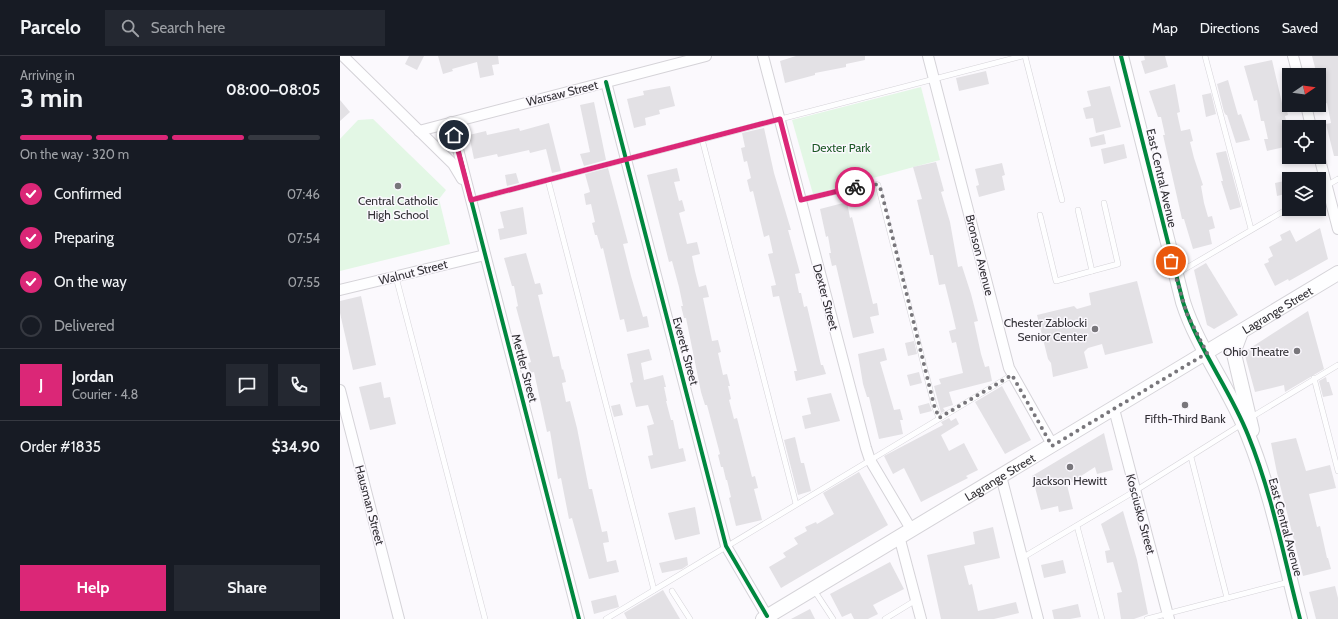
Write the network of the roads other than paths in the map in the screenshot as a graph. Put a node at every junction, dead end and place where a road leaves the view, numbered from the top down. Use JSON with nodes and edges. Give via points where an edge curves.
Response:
{"nodes":[{"id":1,"x":343,"y":56,"type":"edge"},
{"id":2,"x":706,"y":56,"type":"edge"},
{"id":3,"x":763,"y":56,"type":"edge"},
{"id":4,"x":928,"y":56,"type":"edge"},
{"id":5,"x":1023,"y":56,"type":"edge"},
{"id":6,"x":1121,"y":56,"type":"edge"},
{"id":7,"x":1205,"y":56,"type":"edge"},
{"id":8,"x":1293,"y":56,"type":"edge"},
{"id":9,"x":1296,"y":68,"type":"edge"},
{"id":10,"x":933,"y":79,"type":"junction"},
{"id":11,"x":606,"y":82,"type":"junction"},
{"id":12,"x":780,"y":119,"type":"junction"},
{"id":13,"x":451,"y":122,"type":"junction"},
{"id":14,"x":419,"y":131,"type":"junction"},
{"id":15,"x":702,"y":140,"type":"junction"},
{"id":16,"x":626,"y":159,"type":"junction"},
{"id":17,"x":1338,"y":179,"type":"edge"},
{"id":18,"x":548,"y":180,"type":"junction"},
{"id":19,"x":1326,"y":186,"type":"edge"},
{"id":20,"x":1326,"y":196,"type":"edge"},
{"id":21,"x":471,"y":200,"type":"junction"},
{"id":22,"x":801,"y":200,"type":"junction"},
{"id":23,"x":1062,"y":200,"type":"dead end"},
{"id":24,"x":1104,"y":203,"type":"dead end"},
{"id":25,"x":1078,"y":210,"type":"dead end"},
{"id":26,"x":1282,"y":212,"type":"edge"},
{"id":27,"x":1040,"y":215,"type":"dead end"},
{"id":28,"x":1251,"y":229,"type":"junction"},
{"id":29,"x":1338,"y":229,"type":"edge"},
{"id":30,"x":485,"y":255,"type":"junction"},
{"id":31,"x":1092,"y":271,"type":"junction"},
{"id":32,"x":1338,"y":273,"type":"edge"},
{"id":33,"x":1175,"y":275,"type":"junction"},
{"id":34,"x":396,"y":277,"type":"junction"},
{"id":35,"x":340,"y":290,"type":"edge"},
{"id":36,"x":1241,"y":332,"type":"junction"},
{"id":37,"x":1207,"y":353,"type":"junction"},
{"id":38,"x":1338,"y":365,"type":"edge"},
{"id":39,"x":1012,"y":375,"type":"junction"},
{"id":40,"x":1314,"y":378,"type":"junction"},
{"id":41,"x":340,"y":390,"type":"edge"},
{"id":42,"x":1114,"y":409,"type":"junction"},
{"id":43,"x":939,"y":418,"type":"junction"},
{"id":44,"x":1246,"y":421,"type":"junction"},
{"id":45,"x":1052,"y":446,"type":"junction"},
{"id":46,"x":1191,"y":457,"type":"junction"},
{"id":47,"x":870,"y":460,"type":"junction"},
{"id":48,"x":1338,"y":471,"type":"edge"},
{"id":49,"x":1001,"y":476,"type":"junction"},
{"id":50,"x":1135,"y":491,"type":"junction"},
{"id":51,"x":796,"y":504,"type":"junction"},
{"id":52,"x":1077,"y":526,"type":"junction"},
{"id":53,"x":905,"y":533,"type":"junction"},
{"id":54,"x":726,"y":546,"type":"junction"},
{"id":55,"x":1022,"y":558,"type":"junction"},
{"id":56,"x":1290,"y":582,"type":"junction"},
{"id":57,"x":814,"y":589,"type":"junction"},
{"id":58,"x":654,"y":590,"type":"junction"},
{"id":59,"x":672,"y":591,"type":"dead end"},
{"id":60,"x":1227,"y":598,"type":"junction"},
{"id":61,"x":916,"y":600,"type":"junction"},
{"id":62,"x":1168,"y":616,"type":"edge"},
{"id":63,"x":765,"y":618,"type":"edge"},
{"id":64,"x":399,"y":619,"type":"edge"},
{"id":65,"x":485,"y":619,"type":"edge"},
{"id":66,"x":580,"y":619,"type":"edge"},
{"id":67,"x":606,"y":619,"type":"edge"},
{"id":68,"x":690,"y":619,"type":"edge"},
{"id":69,"x":833,"y":619,"type":"edge"},
{"id":70,"x":886,"y":619,"type":"edge"},
{"id":71,"x":921,"y":619,"type":"edge"},
{"id":72,"x":1038,"y":619,"type":"edge"},
{"id":73,"x":1102,"y":619,"type":"edge"},
{"id":74,"x":1147,"y":619,"type":"edge"},
{"id":75,"x":1300,"y":619,"type":"edge"}],
"edges":[{"from":1,"to":14,"type":"street","name":"Mettler Street"},
{"from":2,"to":11,"type":"street","name":"Warsaw Street"},
{"from":3,"to":12,"type":"street","name":"Dexter Street"},
{"from":4,"to":10,"type":"street","name":"Bronson Avenue"},
{"from":5,"to":10,"type":"lane"},
{"from":5,"to":23,"type":"lane"},
{"from":6,"to":33,"type":"street","name":"East Central Avenue","via":[[1156,189]]},
{"from":7,"to":28,"type":"lane"},
{"from":8,"to":9,"type":"street"},
{"from":10,"to":12,"type":"lane"},
{"from":10,"to":39,"type":"street","name":"Bronson Avenue"},
{"from":11,"to":13,"type":"street","name":"Warsaw Street"},
{"from":11,"to":16,"type":"street","name":"Everett Street"},
{"from":12,"to":15,"type":"lane"},
{"from":12,"to":22,"type":"street","name":"Dexter Street"},
{"from":13,"to":14,"type":"street","name":"Warsaw Street"},
{"from":13,"to":21,"type":"street","name":"Mettler Street"},
{"from":14,"to":21,"type":"street","name":"Mettler Street","via":[[453,164]]},
{"from":15,"to":16,"type":"lane"},
{"from":15,"to":51,"type":"lane"},
{"from":16,"to":18,"type":"lane"},
{"from":16,"to":54,"type":"street","name":"Everett Street"},
{"from":17,"to":19,"type":"lane"},
{"from":18,"to":21,"type":"lane"},
{"from":18,"to":58,"type":"lane"},
{"from":20,"to":29,"type":"street"},
{"from":21,"to":30,"type":"street","name":"Mettler Street"},
{"from":22,"to":43,"type":"lane","via":[[871,183],[878,185]]},
{"from":22,"to":47,"type":"street","name":"Dexter Street"},
{"from":24,"to":31,"type":"lane","via":[[1118,264]]},
{"from":25,"to":31,"type":"lane"},
{"from":26,"to":28,"type":"lane"},
{"from":27,"to":31,"type":"lane","via":[[1056,281]]},
{"from":28,"to":33,"type":"lane"},
{"from":30,"to":34,"type":"street","name":"Walnut Street"},
{"from":30,"to":66,"type":"street","name":"Mettler Street"},
{"from":32,"to":36,"type":"street","name":"Lagrange Street"},
{"from":33,"to":37,"type":"street","name":"East Central Avenue","via":[[1187,314]]},
{"from":34,"to":35,"type":"street","name":"Walnut Street"},
{"from":34,"to":65,"type":"lane"},
{"from":36,"to":37,"type":"street","name":"Lagrange Street"},
{"from":36,"to":44,"type":"street","via":[[1234,354]]},
{"from":37,"to":42,"type":"street","name":"Lagrange Street"},
{"from":37,"to":44,"type":"street","name":"East Central Avenue"},
{"from":38,"to":40,"type":"lane"},
{"from":39,"to":43,"type":"lane"},
{"from":39,"to":45,"type":"street","name":"Bronson Avenue"},
{"from":40,"to":44,"type":"lane"},
{"from":40,"to":48,"type":"lane"},
{"from":41,"to":64,"type":"street","name":"Hausman Street"},
{"from":42,"to":45,"type":"street","name":"Lagrange Street"},
{"from":42,"to":50,"type":"street","name":"Kosciusko Street"},
{"from":43,"to":47,"type":"lane"},
{"from":44,"to":46,"type":"lane"},
{"from":44,"to":56,"type":"street","name":"East Central Avenue"},
{"from":45,"to":49,"type":"street","name":"Lagrange Street"},
{"from":46,"to":50,"type":"lane"},
{"from":46,"to":60,"type":"lane"},
{"from":47,"to":51,"type":"lane"},
{"from":47,"to":53,"type":"street","name":"Dexter Street"},
{"from":49,"to":53,"type":"street","name":"Lagrange Street"},
{"from":49,"to":55,"type":"street"},
{"from":50,"to":52,"type":"lane"},
{"from":50,"to":62,"type":"street","name":"Kosciusko Street"},
{"from":51,"to":54,"type":"lane"},
{"from":52,"to":55,"type":"lane"},
{"from":52,"to":73,"type":"lane"},
{"from":53,"to":57,"type":"street","name":"Lagrange Street"},
{"from":53,"to":61,"type":"street","name":"Dexter Street"},
{"from":54,"to":58,"type":"lane"},
{"from":54,"to":63,"type":"street","name":"Everett Street"},
{"from":55,"to":72,"type":"street"},
{"from":56,"to":60,"type":"lane"},
{"from":56,"to":75,"type":"street","name":"East Central Avenue"},
{"from":57,"to":63,"type":"street","name":"Lagrange Street"},
{"from":57,"to":69,"type":"lane"},
{"from":58,"to":67,"type":"lane"},
{"from":59,"to":68,"type":"lane"},
{"from":60,"to":62,"type":"lane"},
{"from":61,"to":70,"type":"lane"},
{"from":61,"to":71,"type":"street","name":"Dexter Street"},
{"from":62,"to":74,"type":"lane"}]}
